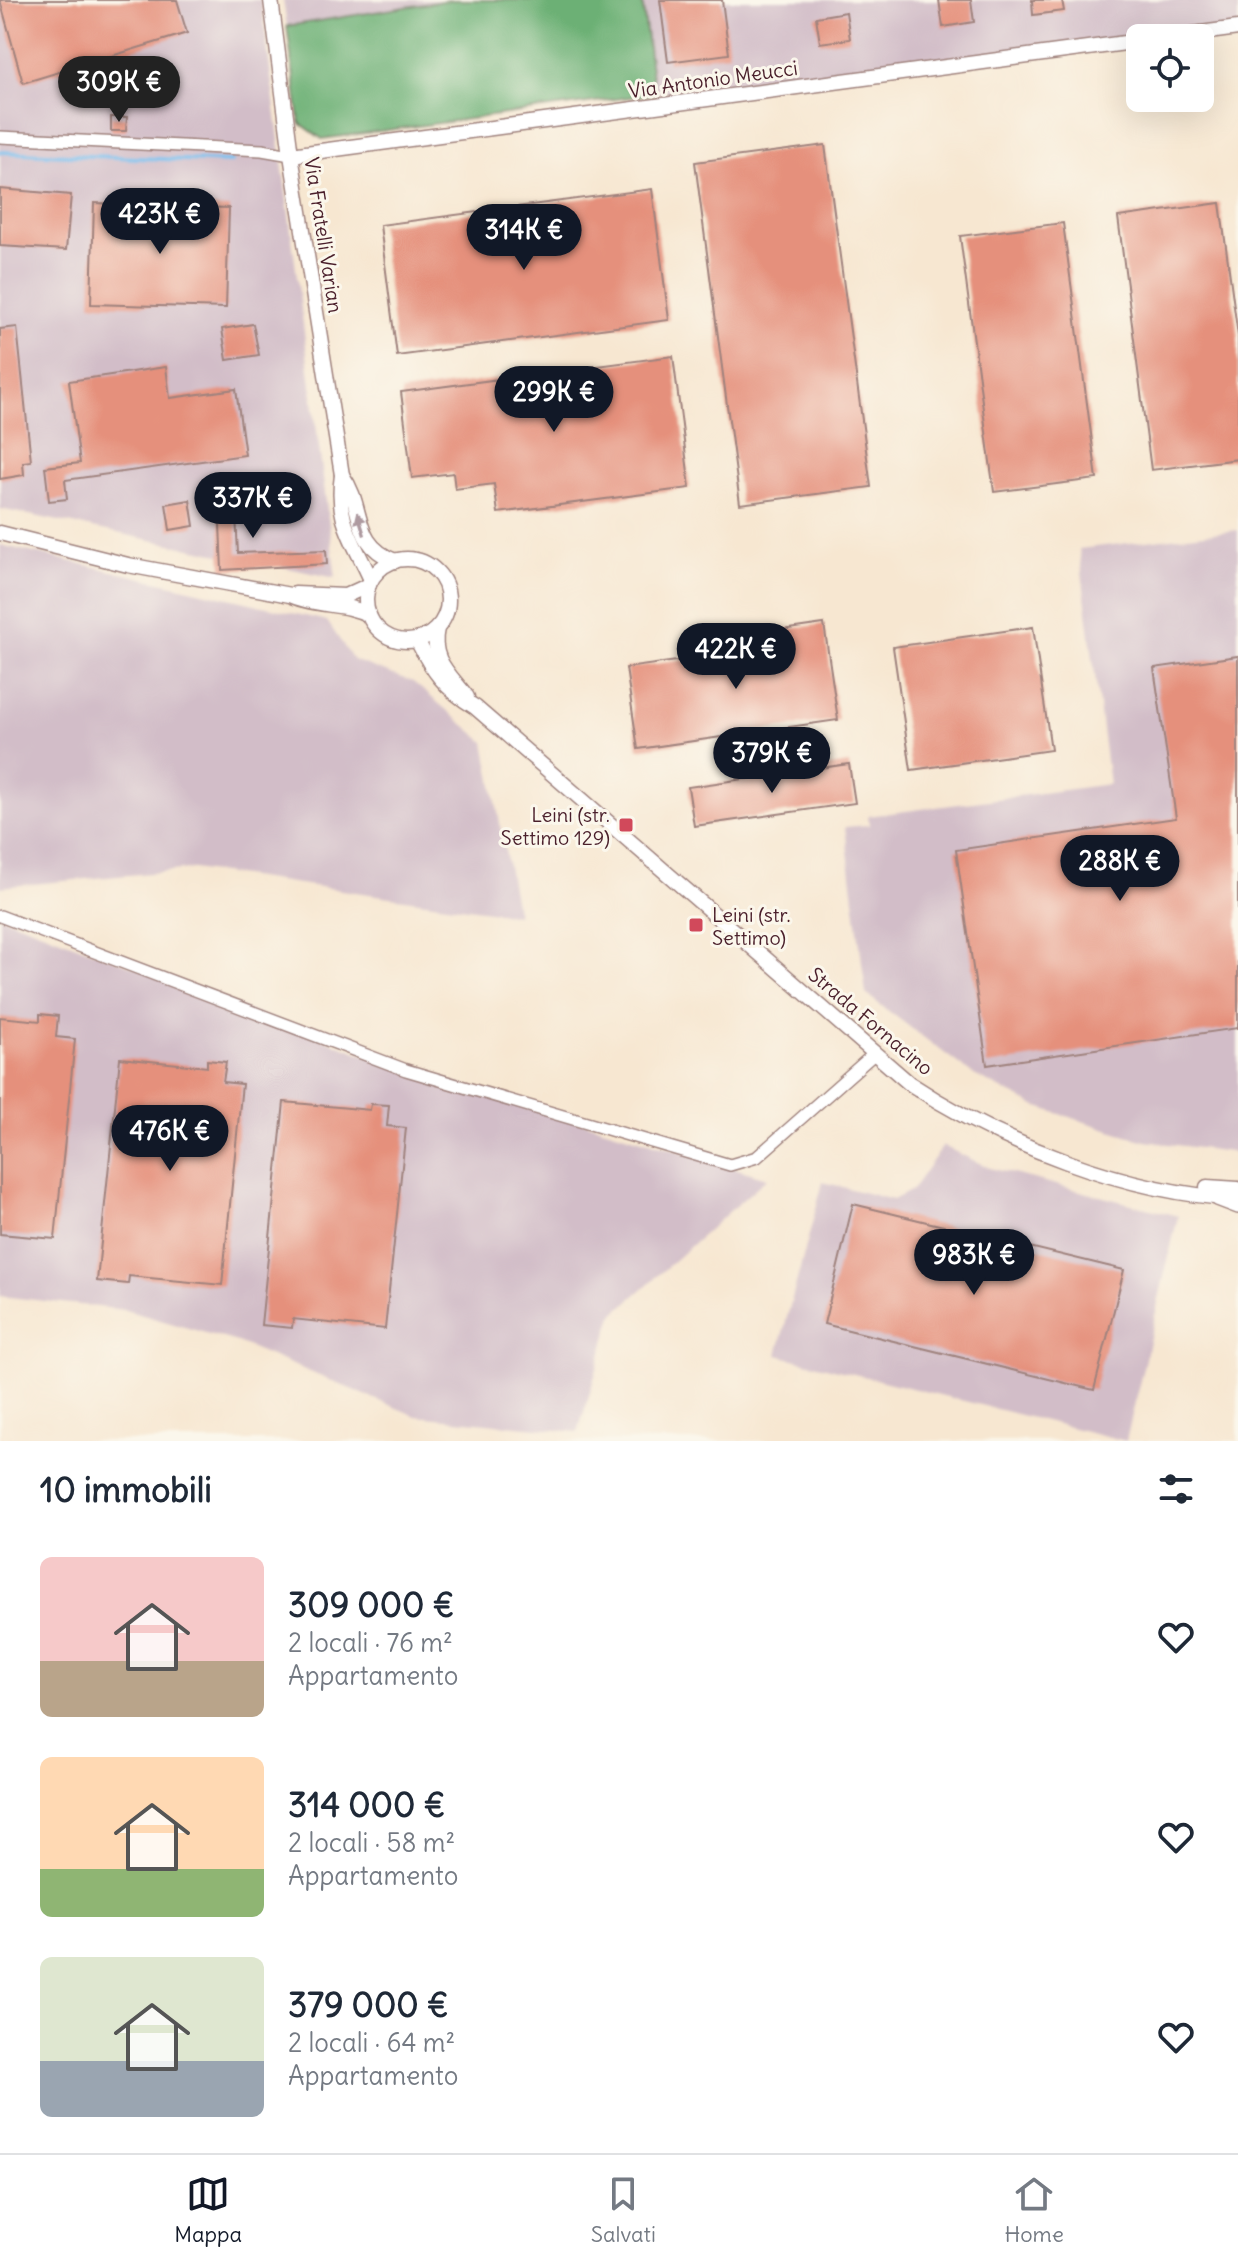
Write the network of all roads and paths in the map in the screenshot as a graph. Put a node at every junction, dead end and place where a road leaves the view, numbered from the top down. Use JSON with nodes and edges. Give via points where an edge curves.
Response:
{"nodes":[{"id":1,"x":271,"y":0,"type":"edge"},
{"id":2,"x":1238,"y":28,"type":"edge"},
{"id":3,"x":1214,"y":31,"type":"edge"},
{"id":4,"x":1126,"y":43,"type":"edge"},
{"id":5,"x":0,"y":137,"type":"edge"},
{"id":6,"x":291,"y":155,"type":"junction"},
{"id":7,"x":342,"y":475,"type":"junction"},
{"id":8,"x":0,"y":533,"type":"edge"},
{"id":9,"x":395,"y":561,"type":"junction"},
{"id":10,"x":370,"y":582,"type":"junction"},
{"id":11,"x":290,"y":595,"type":"junction"},
{"id":12,"x":369,"y":615,"type":"junction"},
{"id":13,"x":437,"y":628,"type":"junction"},
{"id":14,"x":417,"y":640,"type":"junction"},
{"id":15,"x":475,"y":707,"type":"junction"},
{"id":16,"x":0,"y":916,"type":"edge"},
{"id":17,"x":875,"y":1053,"type":"junction"},
{"id":18,"x":1179,"y":1189,"type":"junction"},
{"id":19,"x":1238,"y":1189,"type":"edge"},
{"id":20,"x":1209,"y":1196,"type":"junction"},
{"id":21,"x":1238,"y":1199,"type":"edge"},
{"id":22,"x":1238,"y":1208,"type":"edge"}],
"edges":[{"from":1,"to":6,"type":"street","name":"Via Fratelli Varian"},
{"from":2,"to":3,"type":"street"},
{"from":4,"to":6,"type":"street","name":"Via Antonio Meucci"},
{"from":5,"to":6,"type":"street"},
{"from":6,"to":7,"type":"street","name":"Via Fratelli Varian"},
{"from":9,"to":7,"type":"street","name":"Via Fratelli Varian","one_way":true,"via":[[368,543],[353,491]]},
{"from":7,"to":10,"type":"street","name":"Via Fratelli Varian","via":[[344,525]]},
{"from":8,"to":11,"type":"street","via":[[128,565]]},
{"from":9,"to":10,"type":"street"},
{"from":9,"to":13,"type":"street","via":[[423,562],[444,581],[447,607]]},
{"from":10,"to":11,"type":"street","via":[[345,596]]},
{"from":10,"to":12,"type":"street"},
{"from":11,"to":12,"type":"street"},
{"from":12,"to":14,"type":"street","via":[[383,634]]},
{"from":13,"to":14,"type":"street"},
{"from":13,"to":15,"type":"street","name":"Strada Fornacino","via":[[438,660]]},
{"from":14,"to":15,"type":"street","name":"Strada Fornacino","via":[[441,682]]},
{"from":15,"to":17,"type":"street","name":"Strada Fornacino"},
{"from":16,"to":17,"type":"street","via":[[406,1070],[730,1165],[757,1157]]},
{"from":17,"to":18,"type":"street","name":"Strada Fornacino","via":[[943,1105],[1041,1154]]},
{"from":18,"to":19,"type":"street","name":"Strada Fornacino"},
{"from":18,"to":20,"type":"street","name":"Strada Fornacino"},
{"from":20,"to":21,"type":"street","name":"Strada Fornacino"},
{"from":20,"to":22,"type":"street","name":"Strada Fornacino"}]}
